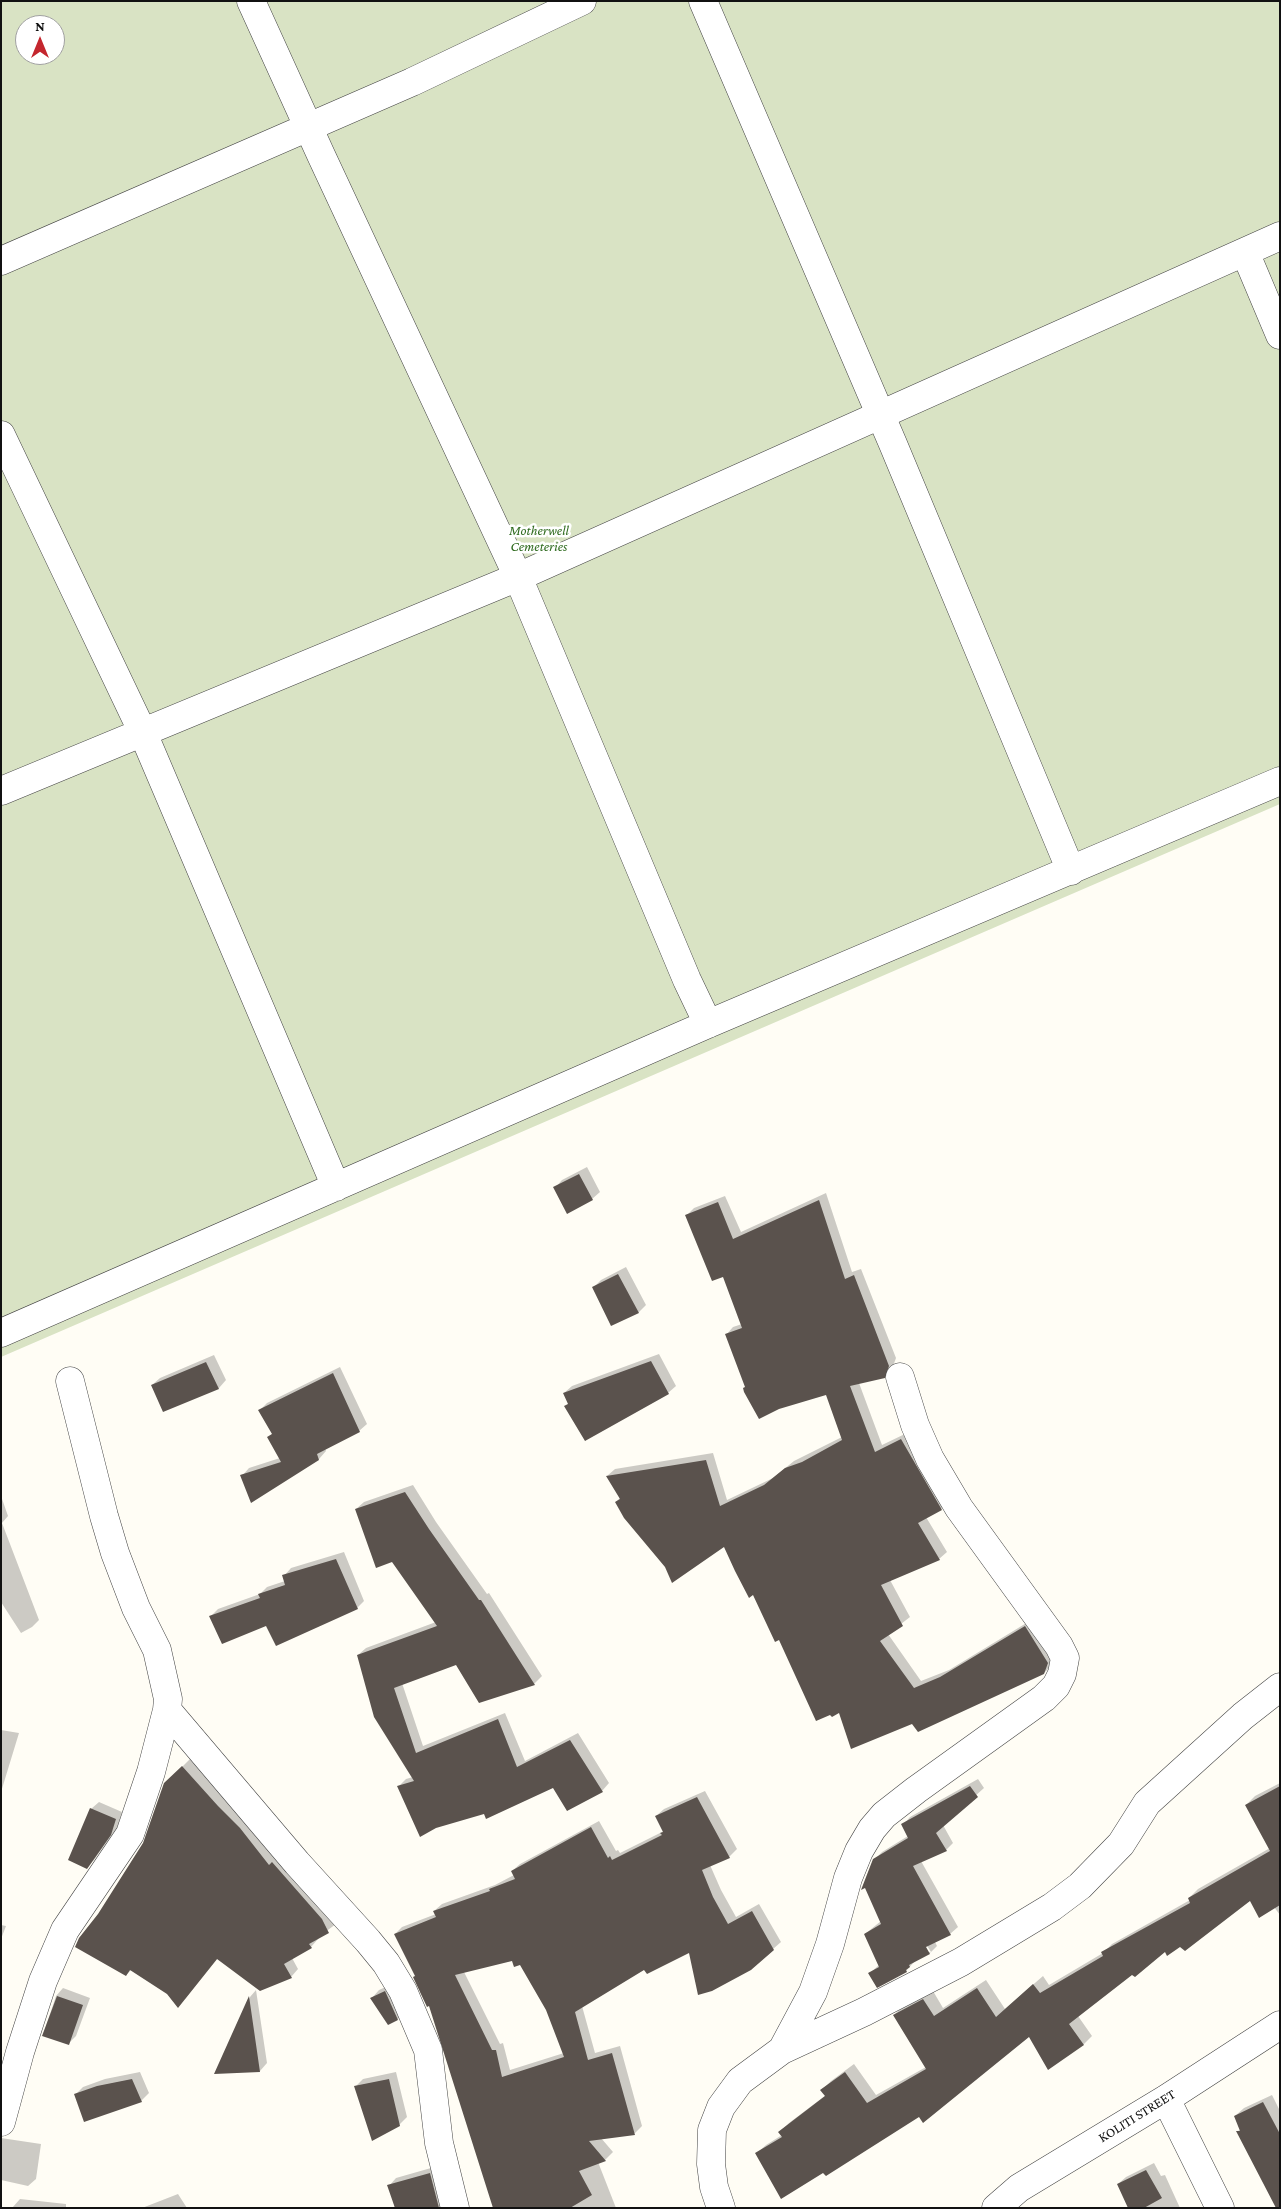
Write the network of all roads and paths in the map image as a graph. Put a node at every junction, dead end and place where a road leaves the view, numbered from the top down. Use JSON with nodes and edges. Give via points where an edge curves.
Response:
{"nodes":[{"id":1,"x":252,"y":1,"type":"edge"},
{"id":2,"x":582,"y":1,"type":"edge"},
{"id":3,"x":703,"y":1,"type":"edge"},
{"id":4,"x":309,"y":126,"type":"junction"},
{"id":5,"x":1280,"y":236,"type":"edge"},
{"id":6,"x":1245,"y":252,"type":"junction"},
{"id":7,"x":1,"y":261,"type":"edge"},
{"id":8,"x":1280,"y":335,"type":"edge"},
{"id":9,"x":880,"y":415,"type":"junction"},
{"id":10,"x":1,"y":435,"type":"edge"},
{"id":11,"x":518,"y":577,"type":"junction"},
{"id":12,"x":143,"y":733,"type":"junction"},
{"id":13,"x":1280,"y":781,"type":"edge"},
{"id":14,"x":1,"y":791,"type":"edge"},
{"id":15,"x":1072,"y":871,"type":"junction"},
{"id":16,"x":708,"y":1024,"type":"junction"},
{"id":17,"x":336,"y":1187,"type":"junction"},
{"id":18,"x":1,"y":1332,"type":"edge"},
{"id":19,"x":900,"y":1377,"type":"dead end"},
{"id":20,"x":70,"y":1381,"type":"dead end"},
{"id":21,"x":1280,"y":1687,"type":"edge"},
{"id":22,"x":167,"y":1710,"type":"junction"},
{"id":23,"x":1280,"y":2025,"type":"edge"},
{"id":24,"x":782,"y":2050,"type":"junction"},
{"id":25,"x":1166,"y":2099,"type":"junction"},
{"id":26,"x":1,"y":2122,"type":"edge"},
{"id":27,"x":455,"y":2208,"type":"edge"},
{"id":28,"x":721,"y":2208,"type":"edge"},
{"id":29,"x":996,"y":2208,"type":"edge"},
{"id":30,"x":1220,"y":2208,"type":"edge"}],
"edges":[{"from":1,"to":4,"type":"street"},
{"from":2,"to":4,"type":"street","via":[[412,82]]},
{"from":3,"to":9,"type":"street"},
{"from":4,"to":7,"type":"street"},
{"from":4,"to":11,"type":"street"},
{"from":5,"to":6,"type":"street"},
{"from":6,"to":8,"type":"street"},
{"from":6,"to":9,"type":"street"},
{"from":9,"to":11,"type":"street"},
{"from":9,"to":15,"type":"street"},
{"from":10,"to":12,"type":"street"},
{"from":11,"to":12,"type":"street"},
{"from":11,"to":16,"type":"street"},
{"from":12,"to":14,"type":"street"},
{"from":12,"to":17,"type":"street"},
{"from":13,"to":15,"type":"street"},
{"from":15,"to":16,"type":"street"},
{"from":16,"to":17,"type":"street"},
{"from":17,"to":18,"type":"street"},
{"from":19,"to":24,"type":"street","via":[[930,1459],[959,1508],[1065,1658],[1056,1686],[1044,1698],[916,1790],[884,1815],[872,1829],[848,1878],[813,1992]]},
{"from":20,"to":22,"type":"street","via":[[115,1553],[136,1608],[157,1650],[168,1699]]},
{"from":21,"to":24,"type":"street","via":[[1147,1803],[1121,1844],[1080,1886],[1023,1926],[961,1962]]},
{"from":22,"to":26,"type":"street","via":[[130,1834],[65,1930],[43,1981]]},
{"from":22,"to":27,"type":"street","via":[[380,1956],[403,1990],[428,2050],[439,2143]]},
{"from":23,"to":25,"type":"street","name":"KOLITI STREET"},
{"from":24,"to":28,"type":"street","via":[[740,2081],[721,2108],[712,2130],[714,2187]]},
{"from":25,"to":29,"type":"street","name":"KOLITI STREET","via":[[1019,2188]]},
{"from":25,"to":30,"type":"street"}]}
